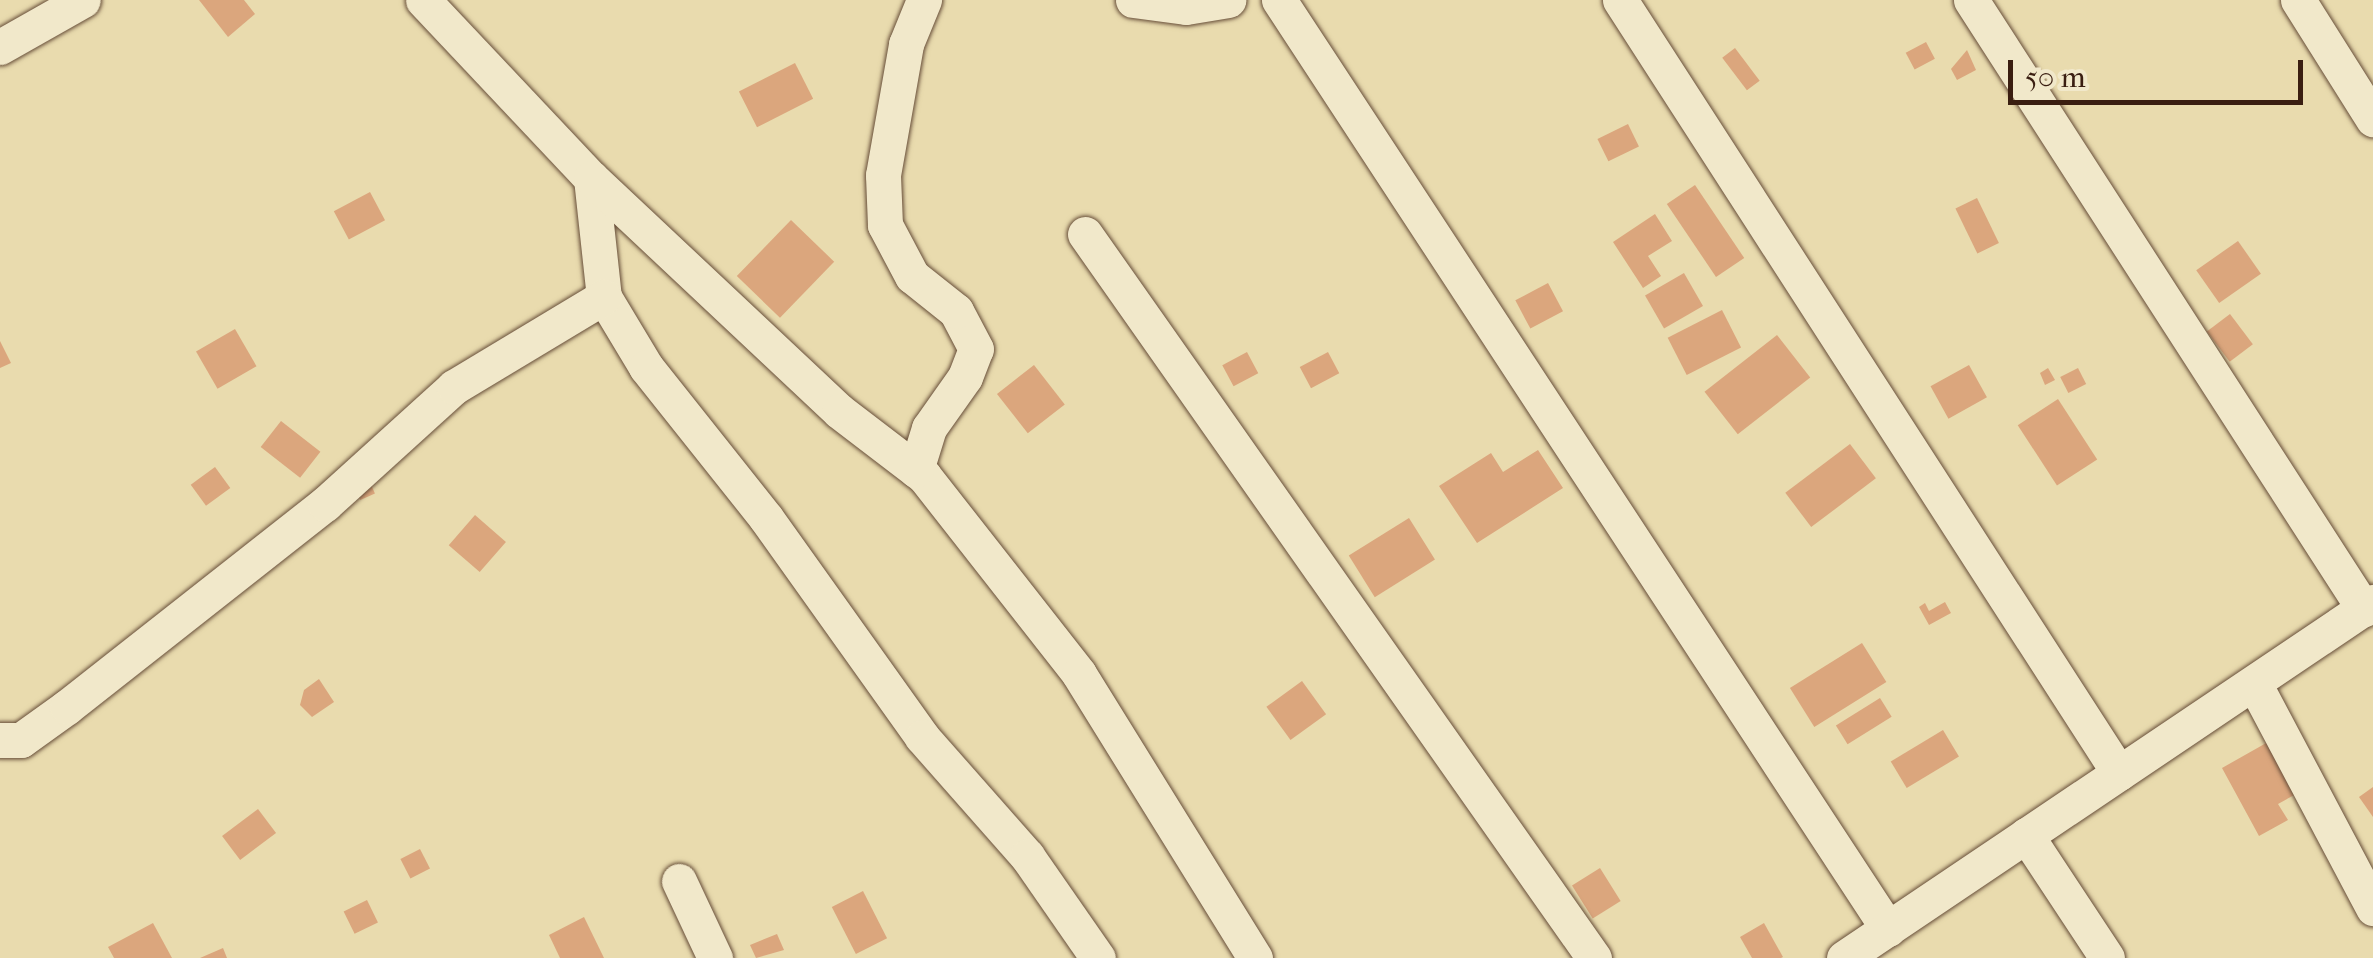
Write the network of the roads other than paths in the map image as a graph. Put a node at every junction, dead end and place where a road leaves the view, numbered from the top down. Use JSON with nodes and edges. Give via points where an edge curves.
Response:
{"nodes":[{"id":1,"x":83,"y":0,"type":"edge"},
{"id":2,"x":422,"y":0,"type":"edge"},
{"id":3,"x":924,"y":0,"type":"edge"},
{"id":4,"x":1134,"y":0,"type":"edge"},
{"id":5,"x":1228,"y":0,"type":"edge"},
{"id":6,"x":1279,"y":0,"type":"edge"},
{"id":7,"x":1620,"y":0,"type":"edge"},
{"id":8,"x":1971,"y":0,"type":"edge"},
{"id":9,"x":2298,"y":0,"type":"edge"},
{"id":10,"x":0,"y":47,"type":"edge"},
{"id":11,"x":2373,"y":119,"type":"edge"},
{"id":12,"x":591,"y":178,"type":"junction"},
{"id":13,"x":1084,"y":234,"type":"dead end"},
{"id":14,"x":604,"y":296,"type":"junction"},
{"id":15,"x":916,"y":470,"type":"junction"},
{"id":16,"x":2368,"y":606,"type":"edge"},
{"id":17,"x":2254,"y":683,"type":"junction"},
{"id":18,"x":0,"y":740,"type":"edge"},
{"id":19,"x":2119,"y":773,"type":"junction"},
{"id":20,"x":2026,"y":835,"type":"junction"},
{"id":21,"x":679,"y":881,"type":"dead end"},
{"id":22,"x":2373,"y":908,"type":"edge"},
{"id":23,"x":1888,"y":928,"type":"junction"},
{"id":24,"x":716,"y":958,"type":"edge"},
{"id":25,"x":1098,"y":958,"type":"edge"},
{"id":26,"x":1255,"y":958,"type":"edge"},
{"id":27,"x":1594,"y":958,"type":"edge"},
{"id":28,"x":1844,"y":958,"type":"edge"},
{"id":29,"x":2107,"y":958,"type":"edge"}],
"edges":[{"from":1,"to":10,"type":"street"},
{"from":2,"to":12,"type":"street"},
{"from":3,"to":15,"type":"street","via":[[906,44],[883,175],[885,226],[912,276],[956,312],[976,348],[929,428]]},
{"from":4,"to":5,"type":"street","via":[[1186,7]]},
{"from":6,"to":23,"type":"street"},
{"from":7,"to":19,"type":"street"},
{"from":8,"to":16,"type":"street"},
{"from":9,"to":11,"type":"street"},
{"from":12,"to":14,"type":"street"},
{"from":12,"to":15,"type":"street","via":[[839,411]]},
{"from":13,"to":27,"type":"street"},
{"from":14,"to":18,"type":"street","via":[[454,387],[325,504],[67,708],[21,740]]},
{"from":14,"to":25,"type":"street","via":[[646,368],[766,518],[922,737],[1027,856]]},
{"from":15,"to":26,"type":"street","via":[[1079,674]]},
{"from":16,"to":17,"type":"street"},
{"from":17,"to":19,"type":"street"},
{"from":17,"to":22,"type":"street"},
{"from":19,"to":20,"type":"street"},
{"from":20,"to":23,"type":"street"},
{"from":20,"to":29,"type":"street"},
{"from":21,"to":24,"type":"street"},
{"from":23,"to":28,"type":"street"}]}
